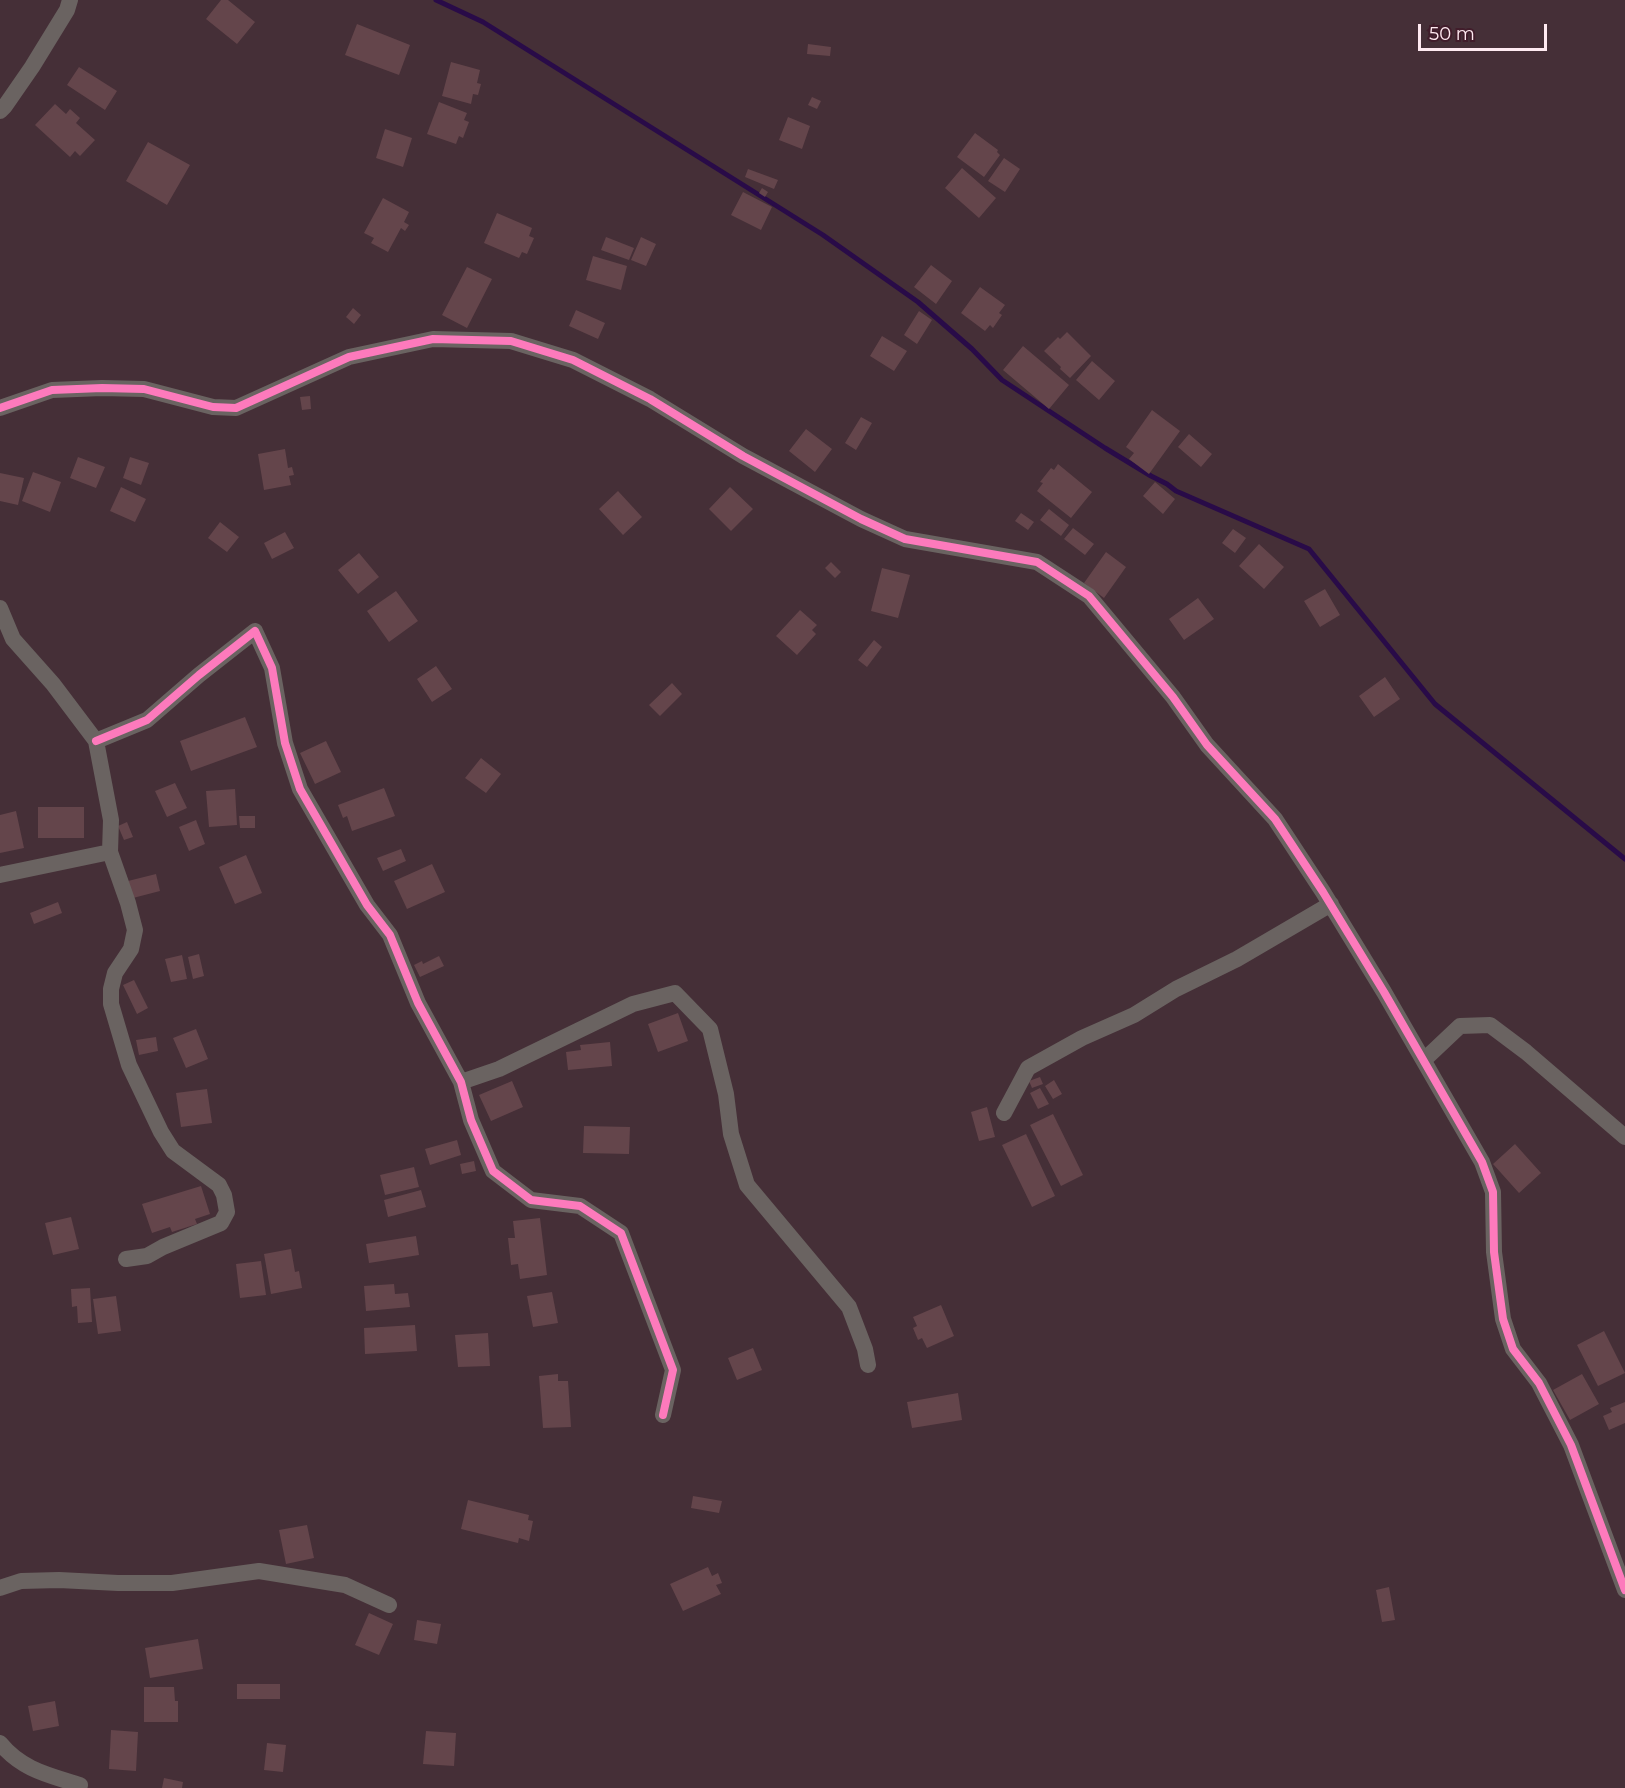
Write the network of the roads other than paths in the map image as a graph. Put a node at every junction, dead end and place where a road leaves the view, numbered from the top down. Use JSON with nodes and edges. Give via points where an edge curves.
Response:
{"nodes":[{"id":1,"x":70,"y":0,"type":"edge"},
{"id":2,"x":2,"y":105,"type":"edge"},
{"id":3,"x":0,"y":408,"type":"edge"},
{"id":4,"x":0,"y":608,"type":"edge"},
{"id":5,"x":96,"y":741,"type":"junction"},
{"id":6,"x":110,"y":852,"type":"junction"},
{"id":7,"x":0,"y":874,"type":"edge"},
{"id":8,"x":1331,"y":904,"type":"junction"},
{"id":9,"x":1424,"y":1060,"type":"junction"},
{"id":10,"x":461,"y":1082,"type":"junction"},
{"id":11,"x":1005,"y":1113,"type":"dead end"},
{"id":12,"x":1625,"y":1137,"type":"edge"},
{"id":13,"x":126,"y":1259,"type":"dead end"},
{"id":14,"x":868,"y":1365,"type":"dead end"},
{"id":15,"x":663,"y":1415,"type":"dead end"},
{"id":16,"x":0,"y":1588,"type":"edge"},
{"id":17,"x":1625,"y":1590,"type":"edge"},
{"id":18,"x":389,"y":1605,"type":"dead end"},
{"id":19,"x":0,"y":1743,"type":"edge"},
{"id":20,"x":80,"y":1785,"type":"dead end"}],
"edges":[{"from":1,"to":2,"type":"street","via":[[32,67]]},
{"from":3,"to":8,"type":"street","via":[[52,390],[102,388],[144,389],[213,407],[236,408],[350,357],[434,339],[511,341],[573,360],[650,399],[744,456],[861,519],[905,538],[1037,562],[1089,596],[1173,697],[1207,745],[1275,819]]},
{"from":4,"to":5,"type":"street","via":[[13,639]]},
{"from":5,"to":6,"type":"street","via":[[111,820]]},
{"from":5,"to":10,"type":"street","via":[[147,720],[255,631],[272,668],[285,743],[300,789],[367,905],[390,935],[418,1003]]},
{"from":6,"to":7,"type":"street"},
{"from":6,"to":13,"type":"street","via":[[135,930],[131,949],[115,973],[111,989],[111,1004],[129,1065],[173,1151],[219,1185],[227,1212],[221,1223],[209,1229],[147,1256]]},
{"from":8,"to":9,"type":"street"},
{"from":8,"to":11,"type":"street","via":[[1134,1015],[1028,1068]]},
{"from":9,"to":12,"type":"street","via":[[1460,1026],[1490,1025]]},
{"from":9,"to":17,"type":"street","via":[[1482,1162],[1493,1192],[1494,1252],[1503,1319],[1513,1348],[1539,1383],[1571,1445]]},
{"from":10,"to":14,"type":"street","via":[[499,1069],[633,1004],[675,993],[710,1029],[731,1134],[747,1185],[849,1307]]},
{"from":10,"to":15,"type":"street","via":[[471,1120],[493,1172],[531,1200],[579,1206],[621,1233],[673,1370]]},
{"from":16,"to":18,"type":"street","via":[[21,1581],[172,1583],[259,1571],[345,1585]]},
{"from":19,"to":20,"type":"street","via":[[32,1770]]}]}
